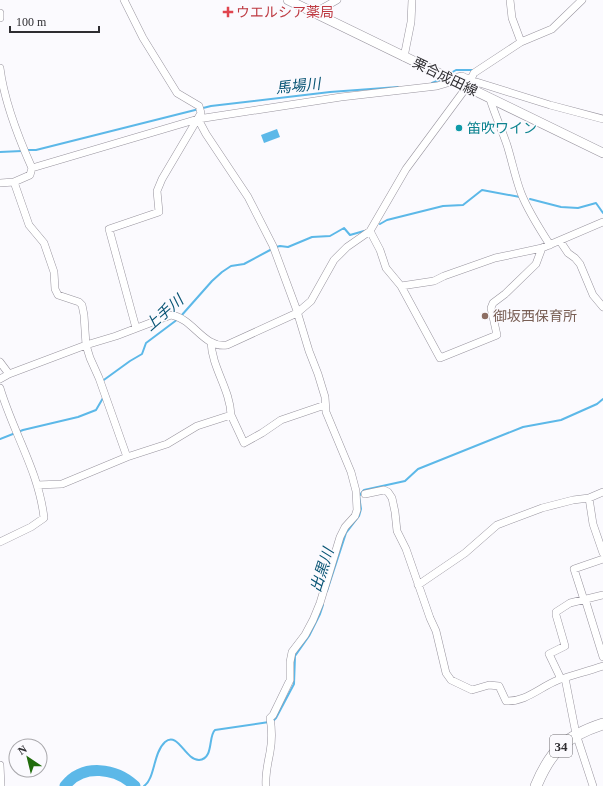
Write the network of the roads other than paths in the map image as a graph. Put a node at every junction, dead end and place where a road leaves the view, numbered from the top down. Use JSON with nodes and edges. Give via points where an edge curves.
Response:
{"nodes":[{"id":1,"x":124,"y":0,"type":"edge"},
{"id":2,"x":288,"y":0,"type":"edge"},
{"id":3,"x":337,"y":0,"type":"edge"},
{"id":4,"x":412,"y":0,"type":"edge"},
{"id":5,"x":510,"y":0,"type":"edge"},
{"id":6,"x":582,"y":0,"type":"edge"},
{"id":7,"x":314,"y":12,"type":"junction"},
{"id":8,"x":0,"y":13,"type":"edge"},
{"id":9,"x":0,"y":18,"type":"edge"},
{"id":10,"x":520,"y":39,"type":"junction"},
{"id":11,"x":404,"y":57,"type":"junction"},
{"id":12,"x":0,"y":68,"type":"edge"},
{"id":13,"x":448,"y":78,"type":"junction"},
{"id":14,"x":468,"y":84,"type":"junction"},
{"id":15,"x":490,"y":99,"type":"junction"},
{"id":16,"x":200,"y":112,"type":"junction"},
{"id":17,"x":603,"y":119,"type":"edge"},
{"id":18,"x":603,"y":153,"type":"edge"},
{"id":19,"x":32,"y":168,"type":"junction"},
{"id":20,"x":14,"y":182,"type":"junction"},
{"id":21,"x":0,"y":183,"type":"edge"},
{"id":22,"x":603,"y":222,"type":"edge"},
{"id":23,"x":370,"y":231,"type":"junction"},
{"id":24,"x":560,"y":242,"type":"junction"},
{"id":25,"x":550,"y":245,"type":"junction"},
{"id":26,"x":542,"y":248,"type":"junction"},
{"id":27,"x":401,"y":286,"type":"junction"},
{"id":28,"x":603,"y":307,"type":"edge"},
{"id":29,"x":297,"y":313,"type":"junction"},
{"id":30,"x":136,"y":328,"type":"junction"},
{"id":31,"x":211,"y":342,"type":"junction"},
{"id":32,"x":86,"y":345,"type":"junction"},
{"id":33,"x":0,"y":362,"type":"edge"},
{"id":34,"x":9,"y":374,"type":"junction"},
{"id":35,"x":0,"y":379,"type":"edge"},
{"id":36,"x":0,"y":388,"type":"edge"},
{"id":37,"x":326,"y":404,"type":"junction"},
{"id":38,"x":231,"y":415,"type":"junction"},
{"id":39,"x":127,"y":457,"type":"junction"},
{"id":40,"x":37,"y":485,"type":"junction"},
{"id":41,"x":603,"y":492,"type":"edge"},
{"id":42,"x":364,"y":494,"type":"dead end"},
{"id":43,"x":589,"y":498,"type":"junction"},
{"id":44,"x":601,"y":537,"type":"edge"},
{"id":45,"x":0,"y":542,"type":"edge"},
{"id":46,"x":603,"y":553,"type":"edge"},
{"id":47,"x":603,"y":559,"type":"edge"},
{"id":48,"x":418,"y":585,"type":"junction"},
{"id":49,"x":603,"y":595,"type":"edge"},
{"id":50,"x":584,"y":600,"type":"junction"},
{"id":51,"x":603,"y":657,"type":"edge"},
{"id":52,"x":603,"y":666,"type":"edge"},
{"id":53,"x":563,"y":679,"type":"junction"},
{"id":54,"x":603,"y":724,"type":"edge"},
{"id":55,"x":576,"y":734,"type":"junction"},
{"id":56,"x":0,"y":765,"type":"edge"},
{"id":57,"x":1,"y":786,"type":"edge"},
{"id":58,"x":266,"y":786,"type":"edge"},
{"id":59,"x":536,"y":786,"type":"edge"},
{"id":60,"x":593,"y":786,"type":"edge"}],
"edges":[{"from":1,"to":16,"type":"street","via":[[143,38],[177,93]]},
{"from":2,"to":7,"type":"main road","name":"栗合成田線"},
{"from":3,"to":7,"type":"street"},
{"from":4,"to":11,"type":"street","via":[[411,22]]},
{"from":5,"to":10,"type":"street","via":[[512,18]]},
{"from":6,"to":10,"type":"street","via":[[552,29]]},
{"from":7,"to":11,"type":"main road","name":"栗合成田線"},
{"from":8,"to":9,"type":"street"},
{"from":10,"to":14,"type":"street","via":[[474,73]]},
{"from":11,"to":13,"type":"main road","name":"栗合成田線"},
{"from":12,"to":19,"type":"street","via":[[22,147]]},
{"from":13,"to":14,"type":"main road","name":"栗合成田線"},
{"from":13,"to":16,"type":"street","via":[[437,86]]},
{"from":14,"to":15,"type":"main road","name":"栗合成田線"},
{"from":14,"to":17,"type":"street"},
{"from":14,"to":23,"type":"street","via":[[406,169]]},
{"from":15,"to":18,"type":"main road","name":"栗合成田線"},
{"from":15,"to":25,"type":"street","via":[[522,194],[535,222]]},
{"from":16,"to":19,"type":"street"},
{"from":16,"to":29,"type":"street","via":[[206,134],[248,197],[274,249]]},
{"from":16,"to":30,"type":"street","via":[[157,191],[159,212],[108,229]]},
{"from":19,"to":20,"type":"street","via":[[30,175]]},
{"from":20,"to":21,"type":"street"},
{"from":20,"to":32,"type":"street","via":[[29,225],[44,243],[54,272],[58,295],[82,305]]},
{"from":22,"to":24,"type":"street"},
{"from":23,"to":27,"type":"street","via":[[386,268]]},
{"from":23,"to":29,"type":"street","via":[[334,260],[311,301]]},
{"from":24,"to":25,"type":"street"},
{"from":24,"to":28,"type":"street","via":[[580,264],[593,295]]},
{"from":25,"to":26,"type":"street"},
{"from":26,"to":27,"type":"street","via":[[495,258],[434,281]]},
{"from":26,"to":27,"type":"street","via":[[536,264],[493,303],[491,308],[497,335],[440,358]]},
{"from":29,"to":31,"type":"street","via":[[227,345],[220,346]]},
{"from":29,"to":37,"type":"street"},
{"from":30,"to":31,"type":"street","via":[[171,315],[178,316]]},
{"from":30,"to":32,"type":"street"},
{"from":31,"to":38,"type":"street","via":[[211,352],[231,403]]},
{"from":32,"to":34,"type":"street"},
{"from":32,"to":39,"type":"street"},
{"from":33,"to":34,"type":"street"},
{"from":34,"to":35,"type":"street"},
{"from":36,"to":40,"type":"street"},
{"from":37,"to":38,"type":"street","via":[[281,420],[244,442]]},
{"from":37,"to":58,"type":"street","via":[[326,412],[352,472],[357,510],[340,537],[313,620],[292,652],[290,680],[270,721],[271,750],[265,778]]},
{"from":38,"to":39,"type":"street","via":[[197,426],[167,444]]},
{"from":39,"to":40,"type":"street","via":[[62,484]]},
{"from":40,"to":45,"type":"street","via":[[44,518]]},
{"from":41,"to":43,"type":"street"},
{"from":42,"to":48,"type":"street","via":[[384,490],[392,498],[397,532],[406,549]]},
{"from":43,"to":44,"type":"street","via":[[592,524]]},
{"from":43,"to":48,"type":"street","via":[[542,508],[497,525],[465,553]]},
{"from":44,"to":46,"type":"street"},
{"from":47,"to":50,"type":"street","via":[[574,569]]},
{"from":48,"to":53,"type":"street","via":[[436,631],[446,673],[451,680],[472,690],[498,686],[506,701],[514,702]]},
{"from":49,"to":50,"type":"street"},
{"from":50,"to":51,"type":"street"},
{"from":50,"to":53,"type":"street","via":[[570,603],[556,612],[565,646],[549,654]]},
{"from":52,"to":53,"type":"street"},
{"from":53,"to":55,"type":"street"},
{"from":54,"to":55,"type":"main road","number":"34"},
{"from":55,"to":59,"type":"main road","number":"34","via":[[556,750]]},
{"from":55,"to":60,"type":"street"},
{"from":56,"to":57,"type":"street"}]}
